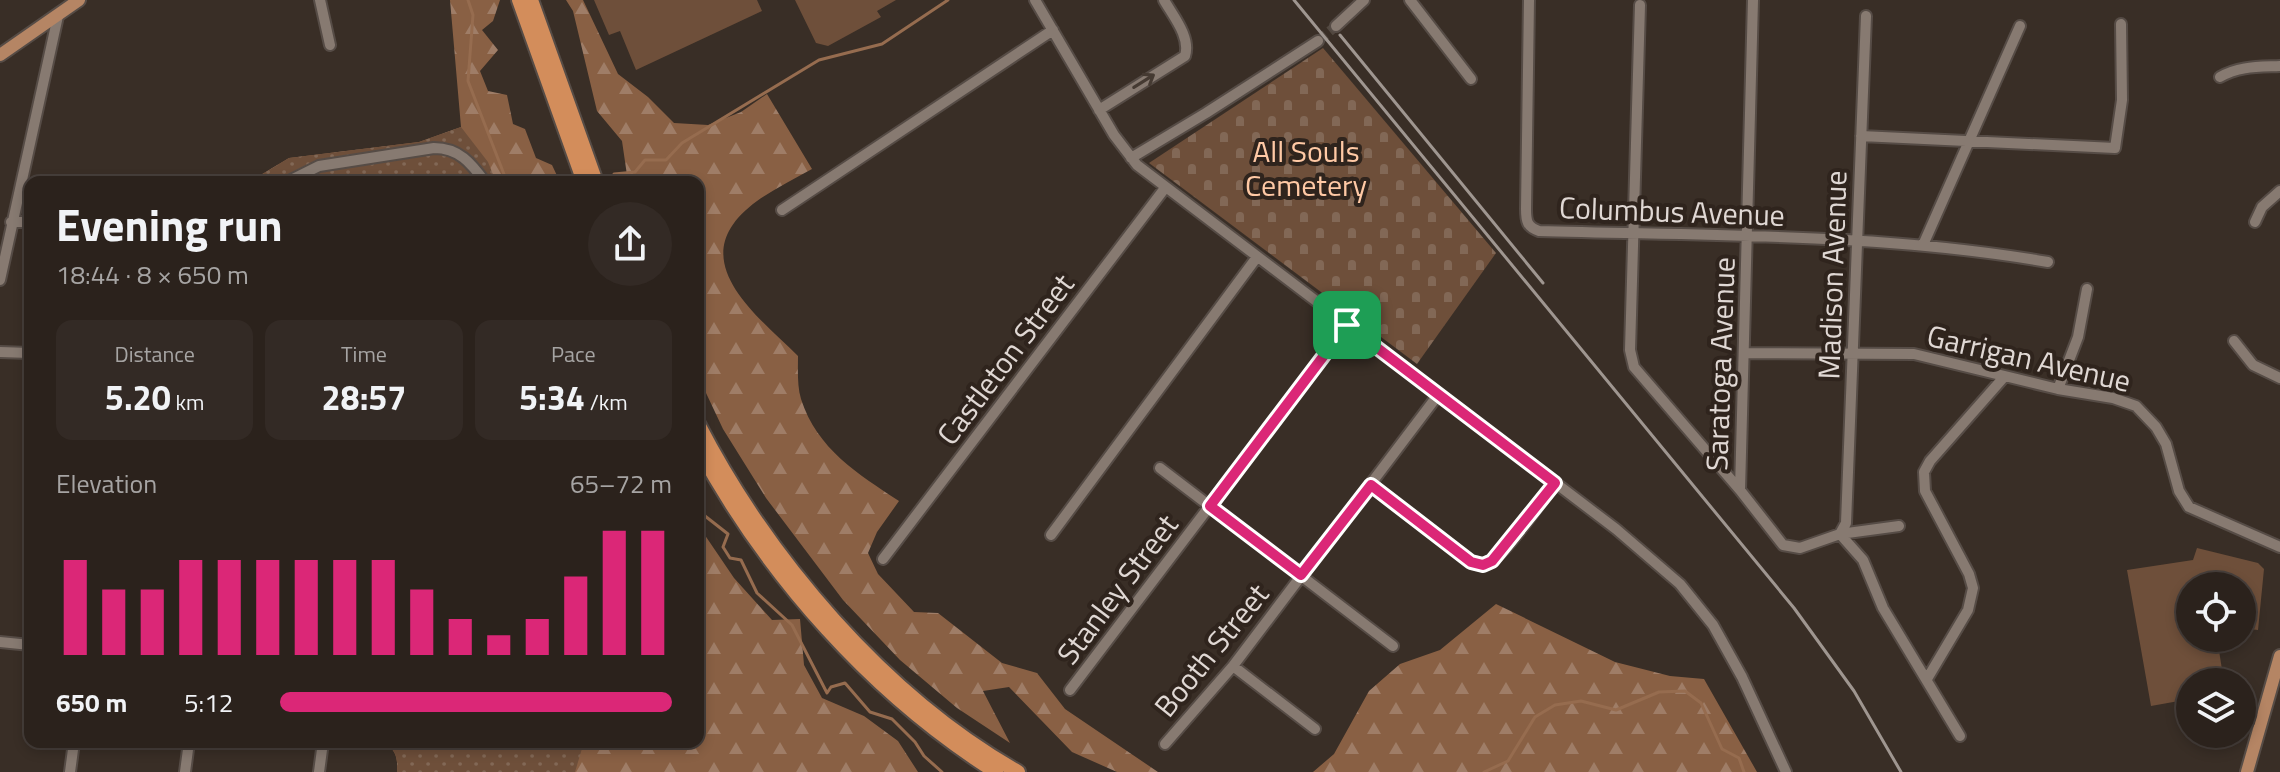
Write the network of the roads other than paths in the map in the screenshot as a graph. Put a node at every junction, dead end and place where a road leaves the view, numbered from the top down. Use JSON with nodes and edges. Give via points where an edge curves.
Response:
{"nodes":[{"id":1,"x":79,"y":0,"type":"edge"},
{"id":2,"x":320,"y":0,"type":"edge"},
{"id":3,"x":519,"y":0,"type":"edge"},
{"id":4,"x":531,"y":0,"type":"edge"},
{"id":5,"x":1035,"y":0,"type":"edge"},
{"id":6,"x":1164,"y":0,"type":"edge"},
{"id":7,"x":1364,"y":0,"type":"edge"},
{"id":8,"x":1410,"y":0,"type":"edge"},
{"id":9,"x":1529,"y":0,"type":"edge"},
{"id":10,"x":1753,"y":0,"type":"edge"},
{"id":11,"x":1640,"y":5,"type":"dead end"},
{"id":12,"x":58,"y":16,"type":"junction"},
{"id":13,"x":1866,"y":16,"type":"dead end"},
{"id":14,"x":2121,"y":24,"type":"dead end"},
{"id":15,"x":1336,"y":26,"type":"tunnel mouth"},
{"id":16,"x":2020,"y":26,"type":"dead end"},
{"id":17,"x":1053,"y":30,"type":"junction"},
{"id":18,"x":1318,"y":41,"type":"tunnel mouth"},
{"id":19,"x":330,"y":45,"type":"dead end"},
{"id":20,"x":0,"y":55,"type":"edge"},
{"id":21,"x":2280,"y":66,"type":"edge"},
{"id":22,"x":2220,"y":77,"type":"dead end"},
{"id":23,"x":1471,"y":79,"type":"dead end"},
{"id":24,"x":1099,"y":110,"type":"junction"},
{"id":25,"x":1861,"y":136,"type":"junction"},
{"id":26,"x":1970,"y":140,"type":"junction"},
{"id":27,"x":1131,"y":158,"type":"junction"},
{"id":28,"x":299,"y":176,"type":"edge"},
{"id":29,"x":480,"y":176,"type":"edge"},
{"id":30,"x":582,"y":176,"type":"edge"},
{"id":31,"x":594,"y":176,"type":"edge"},
{"id":32,"x":1165,"y":188,"type":"junction"},
{"id":33,"x":2280,"y":191,"type":"edge"},
{"id":34,"x":782,"y":210,"type":"dead end"},
{"id":35,"x":11,"y":222,"type":"junction"},
{"id":36,"x":24,"y":222,"type":"edge"},
{"id":37,"x":2255,"y":222,"type":"dead end"},
{"id":38,"x":1634,"y":234,"type":"junction"},
{"id":39,"x":1747,"y":236,"type":"junction"},
{"id":40,"x":1856,"y":241,"type":"junction"},
{"id":41,"x":1923,"y":245,"type":"junction"},
{"id":42,"x":1257,"y":257,"type":"junction"},
{"id":43,"x":2048,"y":262,"type":"dead end"},
{"id":44,"x":0,"y":280,"type":"edge"},
{"id":45,"x":2087,"y":289,"type":"dead end"},
{"id":46,"x":1347,"y":325,"type":"junction"},
{"id":47,"x":2234,"y":341,"type":"dead end"},
{"id":48,"x":0,"y":352,"type":"edge"},
{"id":49,"x":24,"y":353,"type":"edge"},
{"id":50,"x":1744,"y":353,"type":"junction"},
{"id":51,"x":1854,"y":354,"type":"junction"},
{"id":52,"x":2004,"y":377,"type":"junction"},
{"id":53,"x":2280,"y":378,"type":"edge"},
{"id":54,"x":2058,"y":389,"type":"junction"},
{"id":55,"x":1438,"y":395,"type":"junction"},
{"id":56,"x":704,"y":435,"type":"edge"},
{"id":57,"x":704,"y":457,"type":"edge"},
{"id":58,"x":1160,"y":468,"type":"dead end"},
{"id":59,"x":1555,"y":483,"type":"junction"},
{"id":60,"x":1371,"y":485,"type":"junction"},
{"id":61,"x":1740,"y":490,"type":"junction"},
{"id":62,"x":1210,"y":506,"type":"junction"},
{"id":63,"x":1899,"y":526,"type":"dead end"},
{"id":64,"x":1840,"y":534,"type":"junction"},
{"id":65,"x":1051,"y":535,"type":"dead end"},
{"id":66,"x":2280,"y":547,"type":"edge"},
{"id":67,"x":883,"y":559,"type":"dead end"},
{"id":68,"x":1301,"y":575,"type":"junction"},
{"id":69,"x":0,"y":642,"type":"edge"},
{"id":70,"x":24,"y":644,"type":"edge"},
{"id":71,"x":1393,"y":646,"type":"dead end"},
{"id":72,"x":2280,"y":656,"type":"edge"},
{"id":73,"x":1233,"y":666,"type":"junction"},
{"id":74,"x":1927,"y":679,"type":"junction"},
{"id":75,"x":1070,"y":690,"type":"dead end"},
{"id":76,"x":1315,"y":729,"type":"dead end"},
{"id":77,"x":1960,"y":736,"type":"dead end"},
{"id":78,"x":1165,"y":744,"type":"dead end"},
{"id":79,"x":73,"y":748,"type":"edge"},
{"id":80,"x":188,"y":748,"type":"edge"},
{"id":81,"x":322,"y":748,"type":"edge"},
{"id":82,"x":70,"y":772,"type":"edge"},
{"id":83,"x":185,"y":772,"type":"edge"},
{"id":84,"x":319,"y":772,"type":"edge"},
{"id":85,"x":996,"y":772,"type":"edge"},
{"id":86,"x":1018,"y":772,"type":"edge"},
{"id":87,"x":1786,"y":772,"type":"edge"},
{"id":88,"x":2247,"y":772,"type":"edge"}],
"edges":[{"from":1,"to":12,"type":"main road"},
{"from":2,"to":19,"type":"street"},
{"from":3,"to":30,"type":"highway"},
{"from":4,"to":31,"type":"highway"},
{"from":5,"to":17,"type":"street"},
{"from":24,"to":6,"type":"street","one_way":true,"via":[[1185,56],[1183,33]]},
{"from":7,"to":15,"type":"street"},
{"from":8,"to":23,"type":"street"},
{"from":9,"to":38,"type":"street","name":"Columbus Avenue","via":[[1527,222],[1532,229]]},
{"from":10,"to":39,"type":"street","name":"Saratoga Avenue"},
{"from":11,"to":38,"type":"street"},
{"from":12,"to":20,"type":"main road"},
{"from":12,"to":35,"type":"street"},
{"from":13,"to":25,"type":"street","name":"Madison Avenue"},
{"from":14,"to":26,"type":"street","via":[[2122,100],[2115,148]]},
{"from":16,"to":26,"type":"street"},
{"from":17,"to":24,"type":"street"},
{"from":17,"to":34,"type":"street"},
{"from":18,"to":27,"type":"street"},
{"from":21,"to":22,"type":"street","via":[[2246,67]]},
{"from":24,"to":27,"type":"street"},
{"from":25,"to":26,"type":"street"},
{"from":25,"to":40,"type":"street","name":"Madison Avenue"},
{"from":26,"to":41,"type":"street"},
{"from":27,"to":32,"type":"street"},
{"from":28,"to":29,"type":"street","via":[[319,166],[434,148],[459,153]]},
{"from":32,"to":42,"type":"street"},
{"from":32,"to":67,"type":"street","name":"Castleton Street"},
{"from":33,"to":37,"type":"street"},
{"from":35,"to":36,"type":"street"},
{"from":35,"to":44,"type":"street"},
{"from":38,"to":39,"type":"street","name":"Columbus Avenue"},
{"from":38,"to":61,"type":"street","via":[[1634,367]]},
{"from":39,"to":40,"type":"street","name":"Columbus Avenue"},
{"from":39,"to":50,"type":"street","name":"Saratoga Avenue"},
{"from":40,"to":41,"type":"street","name":"Columbus Avenue"},
{"from":40,"to":51,"type":"street","name":"Madison Avenue"},
{"from":41,"to":43,"type":"street","name":"Columbus Avenue"},
{"from":42,"to":46,"type":"street"},
{"from":42,"to":65,"type":"street"},
{"from":45,"to":54,"type":"street","via":[[2078,337]]},
{"from":46,"to":55,"type":"street"},
{"from":46,"to":62,"type":"street","name":"Stanley Street"},
{"from":47,"to":53,"type":"street","via":[[2253,365]]},
{"from":48,"to":49,"type":"street"},
{"from":50,"to":51,"type":"street","name":"Garrigan Avenue"},
{"from":50,"to":61,"type":"street","name":"Saratoga Avenue"},
{"from":51,"to":52,"type":"street","name":"Garrigan Avenue","via":[[1914,354]]},
{"from":51,"to":64,"type":"street","name":"Madison Avenue","via":[[1846,523]]},
{"from":52,"to":54,"type":"street","name":"Garrigan Avenue"},
{"from":52,"to":74,"type":"street","via":[[1924,472],[1925,491],[1973,588],[1968,610]]},
{"from":54,"to":66,"type":"street","name":"Garrigan Avenue","via":[[2136,406],[2166,444],[2189,507]]},
{"from":55,"to":59,"type":"street"},
{"from":55,"to":60,"type":"street","name":"Booth Street"},
{"from":56,"to":86,"type":"highway","via":[[770,541],[839,625],[918,700]]},
{"from":57,"to":85,"type":"highway","via":[[754,537],[830,630],[907,706]]},
{"from":58,"to":62,"type":"street"},
{"from":59,"to":60,"type":"street","via":[[1503,551],[1483,565],[1471,562]]},
{"from":59,"to":87,"type":"street","via":[[1654,559],[1692,598],[1734,660]]},
{"from":60,"to":68,"type":"street","name":"Booth Street"},
{"from":61,"to":64,"type":"street","via":[[1783,545],[1800,548]]},
{"from":62,"to":68,"type":"street"},
{"from":62,"to":75,"type":"street","name":"Stanley Street"},
{"from":63,"to":64,"type":"street"},
{"from":64,"to":74,"type":"street","via":[[1863,560],[1883,608]]},
{"from":68,"to":71,"type":"street"},
{"from":68,"to":73,"type":"street","name":"Booth Street"},
{"from":69,"to":70,"type":"street"},
{"from":72,"to":88,"type":"main road"},
{"from":73,"to":76,"type":"street"},
{"from":73,"to":78,"type":"street","name":"Booth Street"},
{"from":74,"to":77,"type":"street"},
{"from":79,"to":82,"type":"street"},
{"from":80,"to":83,"type":"street"},
{"from":81,"to":84,"type":"street"}]}
